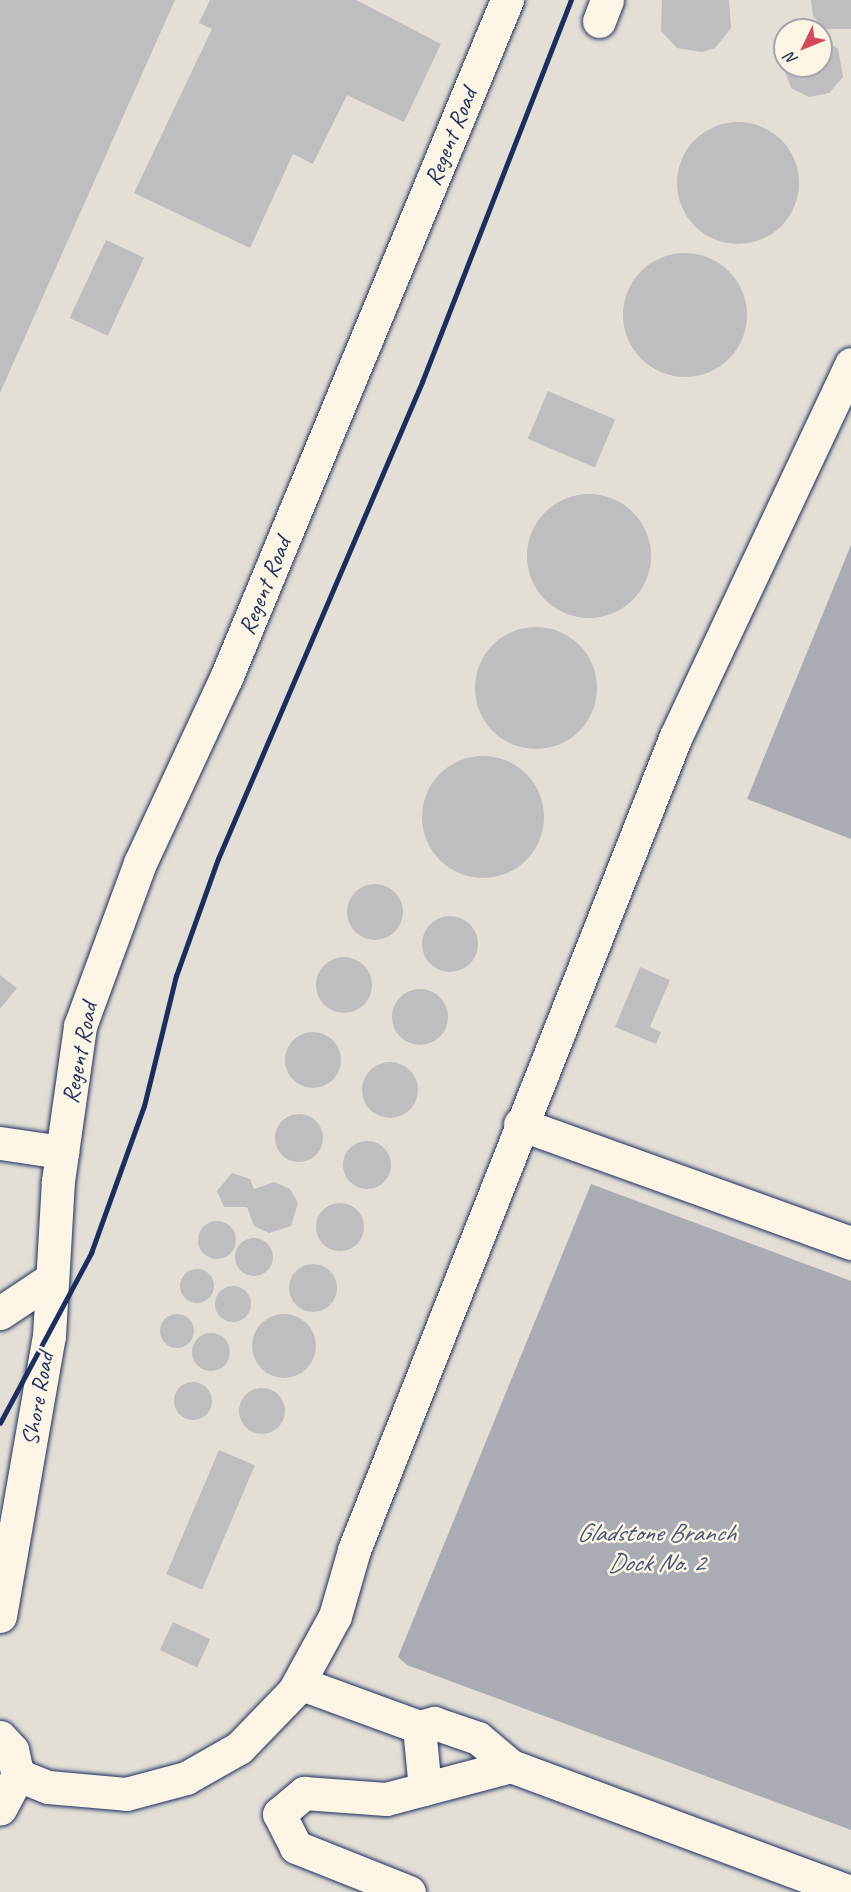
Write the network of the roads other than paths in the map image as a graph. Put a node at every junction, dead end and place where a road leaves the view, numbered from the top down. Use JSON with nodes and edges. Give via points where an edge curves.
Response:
{"nodes":[{"id":1,"x":507,"y":0,"type":"edge"},
{"id":2,"x":851,"y":364,"type":"edge"},
{"id":3,"x":520,"y":1124,"type":"junction"},
{"id":4,"x":0,"y":1143,"type":"edge"},
{"id":5,"x":60,"y":1167,"type":"junction"},
{"id":6,"x":851,"y":1243,"type":"edge"},
{"id":7,"x":51,"y":1279,"type":"junction"},
{"id":8,"x":0,"y":1313,"type":"edge"},
{"id":9,"x":0,"y":1616,"type":"edge"},
{"id":10,"x":299,"y":1683,"type":"junction"},
{"id":11,"x":419,"y":1727,"type":"junction"},
{"id":12,"x":0,"y":1737,"type":"edge"},
{"id":13,"x":511,"y":1767,"type":"junction"},
{"id":14,"x":18,"y":1775,"type":"junction"},
{"id":15,"x":425,"y":1789,"type":"junction"},
{"id":16,"x":0,"y":1809,"type":"edge"},
{"id":17,"x":409,"y":1892,"type":"edge"},
{"id":18,"x":849,"y":1892,"type":"edge"}],
"edges":[{"from":1,"to":5,"type":"street","name":"Regent Road","via":[[226,678],[108,941],[80,1026]]},
{"from":2,"to":3,"type":"street","via":[[676,736]]},
{"from":3,"to":6,"type":"street"},
{"from":3,"to":10,"type":"street","via":[[354,1550],[335,1616]]},
{"from":4,"to":5,"type":"street"},
{"from":5,"to":7,"type":"street","name":"Shore Road"},
{"from":7,"to":8,"type":"street"},
{"from":7,"to":9,"type":"street","name":"Shore Road","via":[[49,1336]]},
{"from":10,"to":11,"type":"street"},
{"from":10,"to":14,"type":"street","via":[[239,1748],[186,1778],[126,1794],[48,1787]]},
{"from":11,"to":13,"type":"street","via":[[434,1723],[478,1737]]},
{"from":11,"to":15,"type":"street"},
{"from":12,"to":14,"type":"street","via":[[12,1750]]},
{"from":13,"to":15,"type":"street"},
{"from":13,"to":18,"type":"street"},
{"from":14,"to":16,"type":"street"},
{"from":15,"to":17,"type":"street","via":[[386,1799],[304,1793],[279,1814],[296,1847]]}]}
